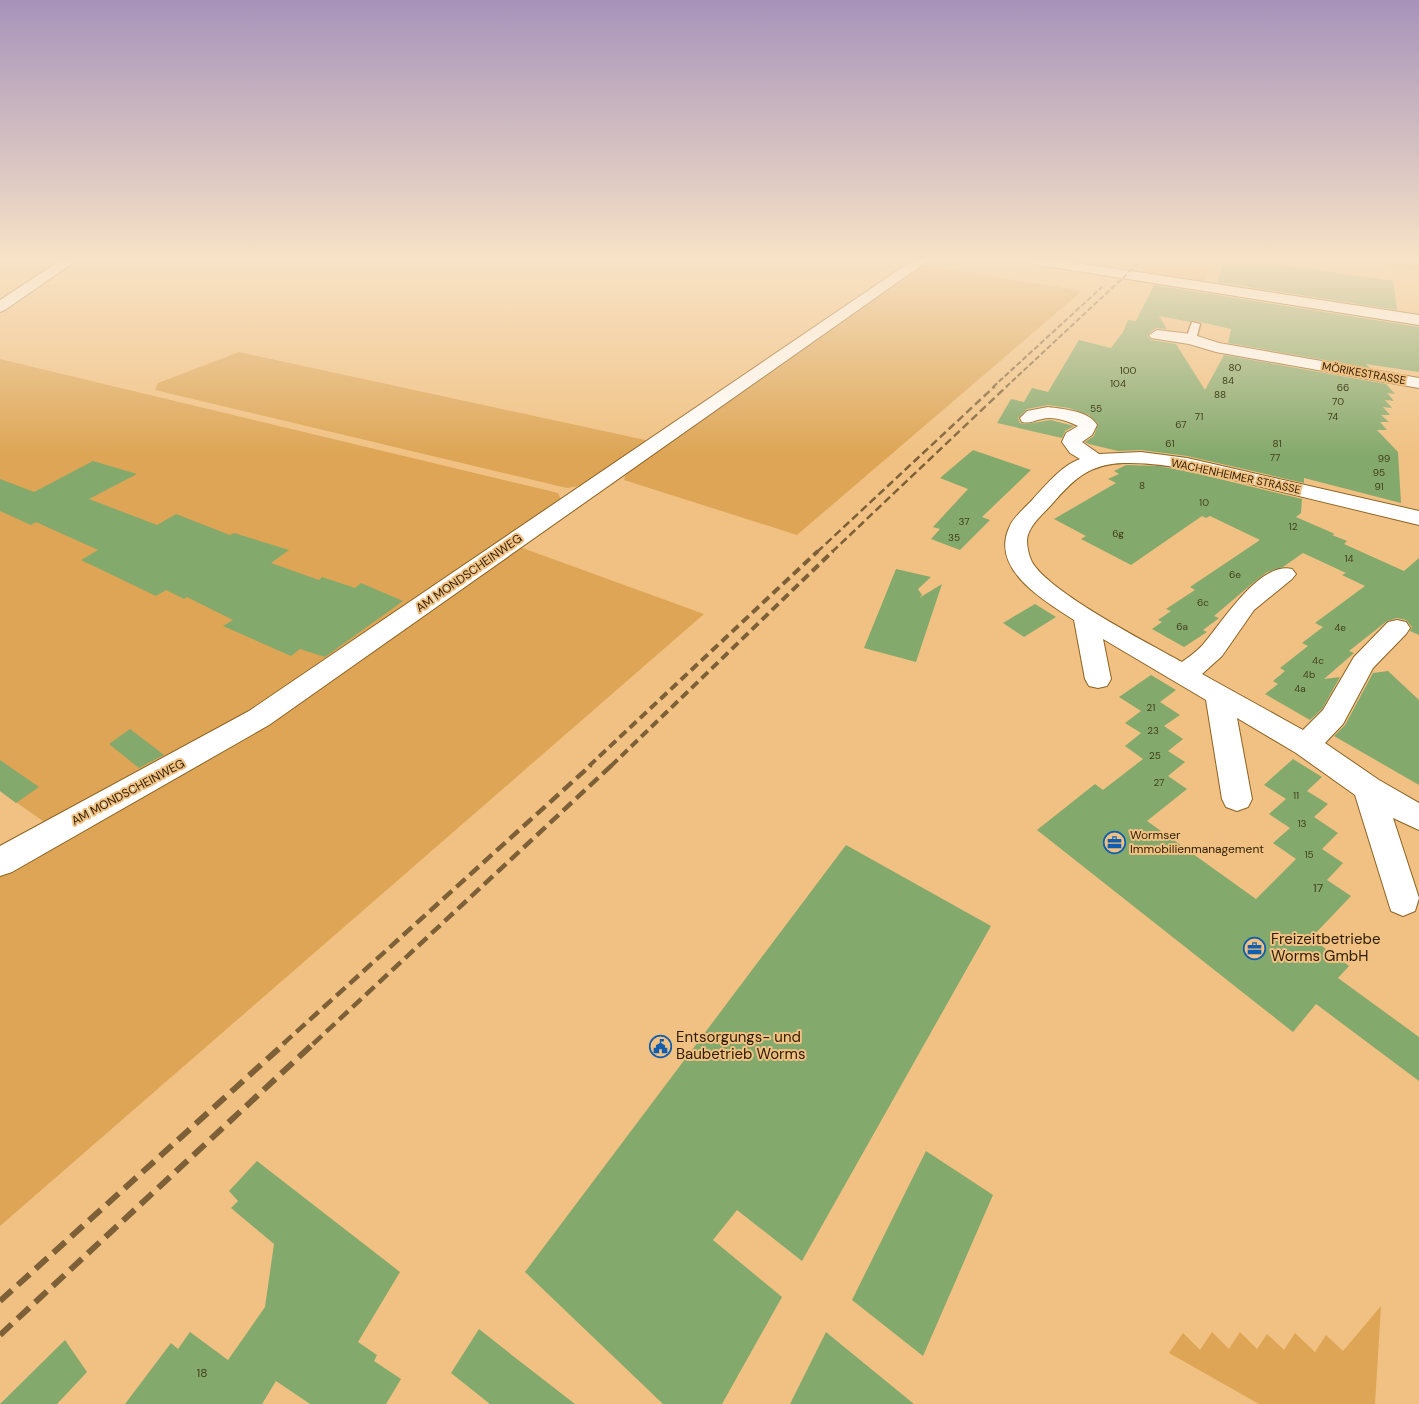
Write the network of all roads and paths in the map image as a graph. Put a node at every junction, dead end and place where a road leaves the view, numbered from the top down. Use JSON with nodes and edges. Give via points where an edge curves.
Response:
{"nodes":[{"id":1,"x":827,"y":326,"type":"edge"},
{"id":2,"x":1156,"y":335,"type":"dead end"},
{"id":3,"x":1419,"y":383,"type":"edge"},
{"id":4,"x":1029,"y":418,"type":"dead end"},
{"id":5,"x":1097,"y":461,"type":"junction"},
{"id":6,"x":1419,"y":518,"type":"edge"},
{"id":7,"x":1284,"y":574,"type":"dead end"},
{"id":8,"x":1086,"y":617,"type":"junction"},
{"id":9,"x":1397,"y":628,"type":"dead end"},
{"id":10,"x":1184,"y":674,"type":"junction"},
{"id":11,"x":1098,"y":679,"type":"dead end"},
{"id":12,"x":1219,"y":695,"type":"junction"},
{"id":13,"x":1306,"y":745,"type":"junction"},
{"id":14,"x":1368,"y":788,"type":"junction"},
{"id":15,"x":1237,"y":799,"type":"dead end"},
{"id":16,"x":1419,"y":818,"type":"edge"},
{"id":17,"x":0,"y":862,"type":"edge"},
{"id":18,"x":1404,"y":901,"type":"dead end"}],
"edges":[{"from":1,"to":17,"type":"street","name":"AM MONDSCHEINWEG","via":[[259,718]]},
{"from":2,"to":3,"type":"street","name":"MÖRIKESTRASSE","via":[[1193,331],[1216,347]]},
{"from":4,"to":5,"type":"street","via":[[1046,412],[1087,422],[1085,431],[1073,437],[1072,442],[1077,449]]},
{"from":5,"to":6,"type":"street","name":"WACHENHEIMER STRASSE","via":[[1126,458],[1185,463]]},
{"from":5,"to":8,"type":"street","name":"WACHENHEIMER STRASSE","via":[[1082,466],[1066,479],[1020,527],[1016,539],[1017,554],[1033,579]]},
{"from":7,"to":10,"type":"street","via":[[1245,605],[1213,650]]},
{"from":8,"to":10,"type":"street","name":"WACHENHEIMER STRASSE"},
{"from":8,"to":11,"type":"street"},
{"from":9,"to":13,"type":"street","via":[[1363,663],[1333,717]]},
{"from":10,"to":12,"type":"street","name":"WACHENHEIMER STRASSE"},
{"from":12,"to":13,"type":"street","name":"WACHENHEIMER STRASSE"},
{"from":12,"to":15,"type":"street"},
{"from":13,"to":14,"type":"street","name":"WACHENHEIMER STRASSE"},
{"from":14,"to":16,"type":"street","name":"WACHENHEIMER STRASSE"},
{"from":14,"to":18,"type":"street"}]}
